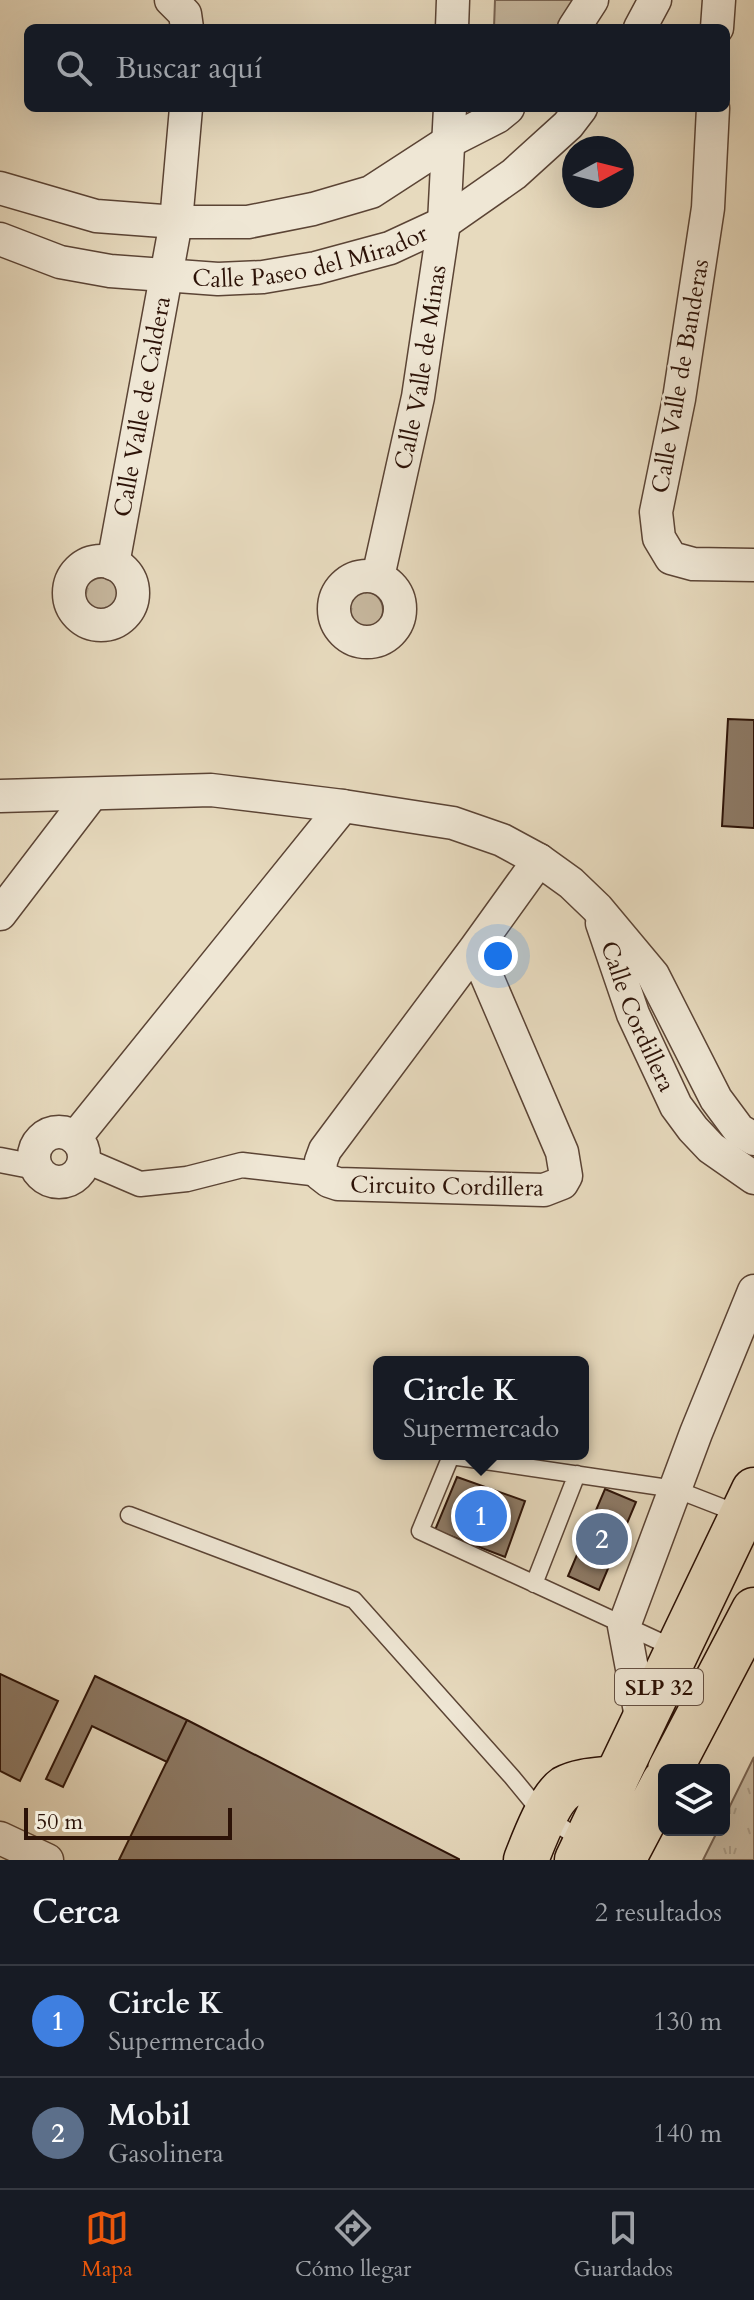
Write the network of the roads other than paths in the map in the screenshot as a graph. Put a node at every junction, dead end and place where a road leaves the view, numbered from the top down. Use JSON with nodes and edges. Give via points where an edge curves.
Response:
{"nodes":[{"id":1,"x":171,"y":0,"type":"edge"},
{"id":2,"x":453,"y":0,"type":"edge"},
{"id":3,"x":592,"y":0,"type":"edge"},
{"id":4,"x":655,"y":0,"type":"edge"},
{"id":5,"x":719,"y":0,"type":"edge"},
{"id":6,"x":186,"y":24,"type":"edge"},
{"id":7,"x":452,"y":24,"type":"edge"},
{"id":8,"x":577,"y":24,"type":"edge"},
{"id":9,"x":642,"y":24,"type":"edge"},
{"id":10,"x":717,"y":24,"type":"edge"},
{"id":11,"x":186,"y":112,"type":"edge"},
{"id":12,"x":450,"y":112,"type":"edge"},
{"id":13,"x":503,"y":112,"type":"edge"},
{"id":14,"x":578,"y":112,"type":"edge"},
{"id":15,"x":713,"y":112,"type":"edge"},
{"id":16,"x":448,"y":142,"type":"junction"},
{"id":17,"x":0,"y":188,"type":"edge"},
{"id":18,"x":176,"y":222,"type":"junction"},
{"id":19,"x":444,"y":223,"type":"junction"},
{"id":20,"x":0,"y":239,"type":"edge"},
{"id":21,"x":167,"y":276,"type":"junction"},
{"id":22,"x":113,"y":564,"type":"dead end"},
{"id":23,"x":754,"y":565,"type":"edge"},
{"id":24,"x":378,"y":577,"type":"dead end"},
{"id":25,"x":91,"y":795,"type":"junction"},
{"id":26,"x":0,"y":796,"type":"edge"},
{"id":27,"x":343,"y":806,"type":"junction"},
{"id":28,"x":539,"y":860,"type":"junction"},
{"id":29,"x":597,"y":908,"type":"junction"},
{"id":30,"x":0,"y":914,"type":"edge"},
{"id":31,"x":475,"y":949,"type":"junction"},
{"id":32,"x":754,"y":1139,"type":"edge"},
{"id":33,"x":79,"y":1149,"type":"junction"},
{"id":34,"x":0,"y":1160,"type":"edge"},
{"id":35,"x":36,"y":1167,"type":"joint"},
{"id":36,"x":320,"y":1174,"type":"junction"},
{"id":37,"x":754,"y":1178,"type":"edge"},
{"id":38,"x":754,"y":1291,"type":"edge"},
{"id":39,"x":449,"y":1460,"type":"edge"},
{"id":40,"x":479,"y":1460,"type":"edge"},
{"id":41,"x":577,"y":1474,"type":"junction"},
{"id":42,"x":675,"y":1489,"type":"junction"},
{"id":43,"x":748,"y":1502,"type":"edge"},
{"id":44,"x":129,"y":1515,"type":"dead end"},
{"id":45,"x":534,"y":1584,"type":"junction"},
{"id":46,"x":754,"y":1610,"type":"edge"},
{"id":47,"x":624,"y":1626,"type":"junction"},
{"id":48,"x":677,"y":1650,"type":"junction"},
{"id":49,"x":642,"y":1722,"type":"junction"},
{"id":50,"x":673,"y":1764,"type":"edge"},
{"id":51,"x":615,"y":1778,"type":"junction"},
{"id":52,"x":657,"y":1796,"type":"edge"},
{"id":53,"x":544,"y":1816,"type":"junction"},
{"id":54,"x":0,"y":1838,"type":"edge"},
{"id":55,"x":595,"y":1854,"type":"edge"},
{"id":56,"x":47,"y":1860,"type":"edge"},
{"id":57,"x":526,"y":1860,"type":"edge"},
{"id":58,"x":641,"y":1860,"type":"edge"}],
"edges":[{"from":1,"to":6,"type":"street","via":[[185,14]]},
{"from":2,"to":7,"type":"street"},
{"from":3,"to":8,"type":"street"},
{"from":4,"to":9,"type":"street"},
{"from":5,"to":10,"type":"street"},
{"from":11,"to":18,"type":"street","name":"Calle Valle de Caldera"},
{"from":12,"to":16,"type":"street","name":"Calle Valle de Minas"},
{"from":13,"to":16,"type":"street","name":"Calle Paseo del Mirador"},
{"from":14,"to":19,"type":"street","name":"Calle Paseo del Mirador","via":[[514,174]]},
{"from":15,"to":23,"type":"street","name":"Calle Valle de Banderas","via":[[708,208],[656,512],[659,538],[671,558],[693,564]]},
{"from":16,"to":18,"type":"street","name":"Calle Paseo del Mirador","via":[[371,192],[248,222]]},
{"from":16,"to":19,"type":"street","name":"Calle Valle de Minas"},
{"from":17,"to":18,"type":"street","name":"Calle Paseo del Mirador","via":[[96,216]]},
{"from":18,"to":21,"type":"street","name":"Calle Valle de Caldera"},
{"from":19,"to":21,"type":"street","name":"Calle Paseo del Mirador","via":[[390,248],[316,268],[263,277]]},
{"from":19,"to":24,"type":"street","name":"Calle Valle de Minas","via":[[418,397]]},
{"from":20,"to":21,"type":"street","name":"Calle Paseo del Mirador","via":[[60,262]]},
{"from":21,"to":22,"type":"street","name":"Calle Valle de Caldera"},
{"from":25,"to":26,"type":"street"},
{"from":25,"to":27,"type":"street","via":[[211,790]]},
{"from":25,"to":30,"type":"street"},
{"from":27,"to":28,"type":"street","via":[[453,823]]},
{"from":27,"to":33,"type":"street"},
{"from":28,"to":29,"type":"street"},
{"from":28,"to":31,"type":"street","name":"Circuito Cordillera"},
{"from":29,"to":32,"type":"street","name":"Calle Cordillera","via":[[653,975],[716,1099],[739,1130]]},
{"from":29,"to":37,"type":"street","name":"Calle Cordillera","via":[[633,1014],[676,1106],[711,1148]]},
{"from":31,"to":36,"type":"street","name":"Circuito Cordillera","via":[[325,1150]]},
{"from":31,"to":36,"type":"street","name":"Circuito Cordillera","via":[[562,1152],[562,1183],[544,1190],[338,1184]]},
{"from":33,"to":35,"type":"street","name":"Circuito Cordillera","via":[[60,1132],[44,1136],[34,1150]]},
{"from":33,"to":36,"type":"street","name":"Circuito Cordillera","via":[[140,1184],[242,1165]]},
{"from":34,"to":35,"type":"street","name":"Circuito Cordillera"},
{"from":38,"to":42,"type":"street"},
{"from":39,"to":45,"type":"lane","via":[[420,1531]]},
{"from":40,"to":41,"type":"lane"},
{"from":41,"to":42,"type":"lane"},
{"from":41,"to":45,"type":"lane"},
{"from":42,"to":43,"type":"lane"},
{"from":42,"to":47,"type":"street"},
{"from":43,"to":48,"type":"main road","number":"SLP 32"},
{"from":44,"to":53,"type":"lane","via":[[354,1600]]},
{"from":45,"to":47,"type":"lane"},
{"from":46,"to":50,"type":"main road","number":"SLP 32"},
{"from":47,"to":48,"type":"lane"},
{"from":47,"to":49,"type":"street"},
{"from":48,"to":49,"type":"main road","number":"SLP 32"},
{"from":49,"to":51,"type":"main road","number":"SLP 32"},
{"from":51,"to":53,"type":"main road","via":[[565,1789]]},
{"from":51,"to":55,"type":"main road","number":"SLP 32"},
{"from":52,"to":55,"type":"main road"},
{"from":52,"to":58,"type":"main road"},
{"from":53,"to":55,"type":"lane"},
{"from":53,"to":57,"type":"main road"},
{"from":54,"to":56,"type":"street"}]}
